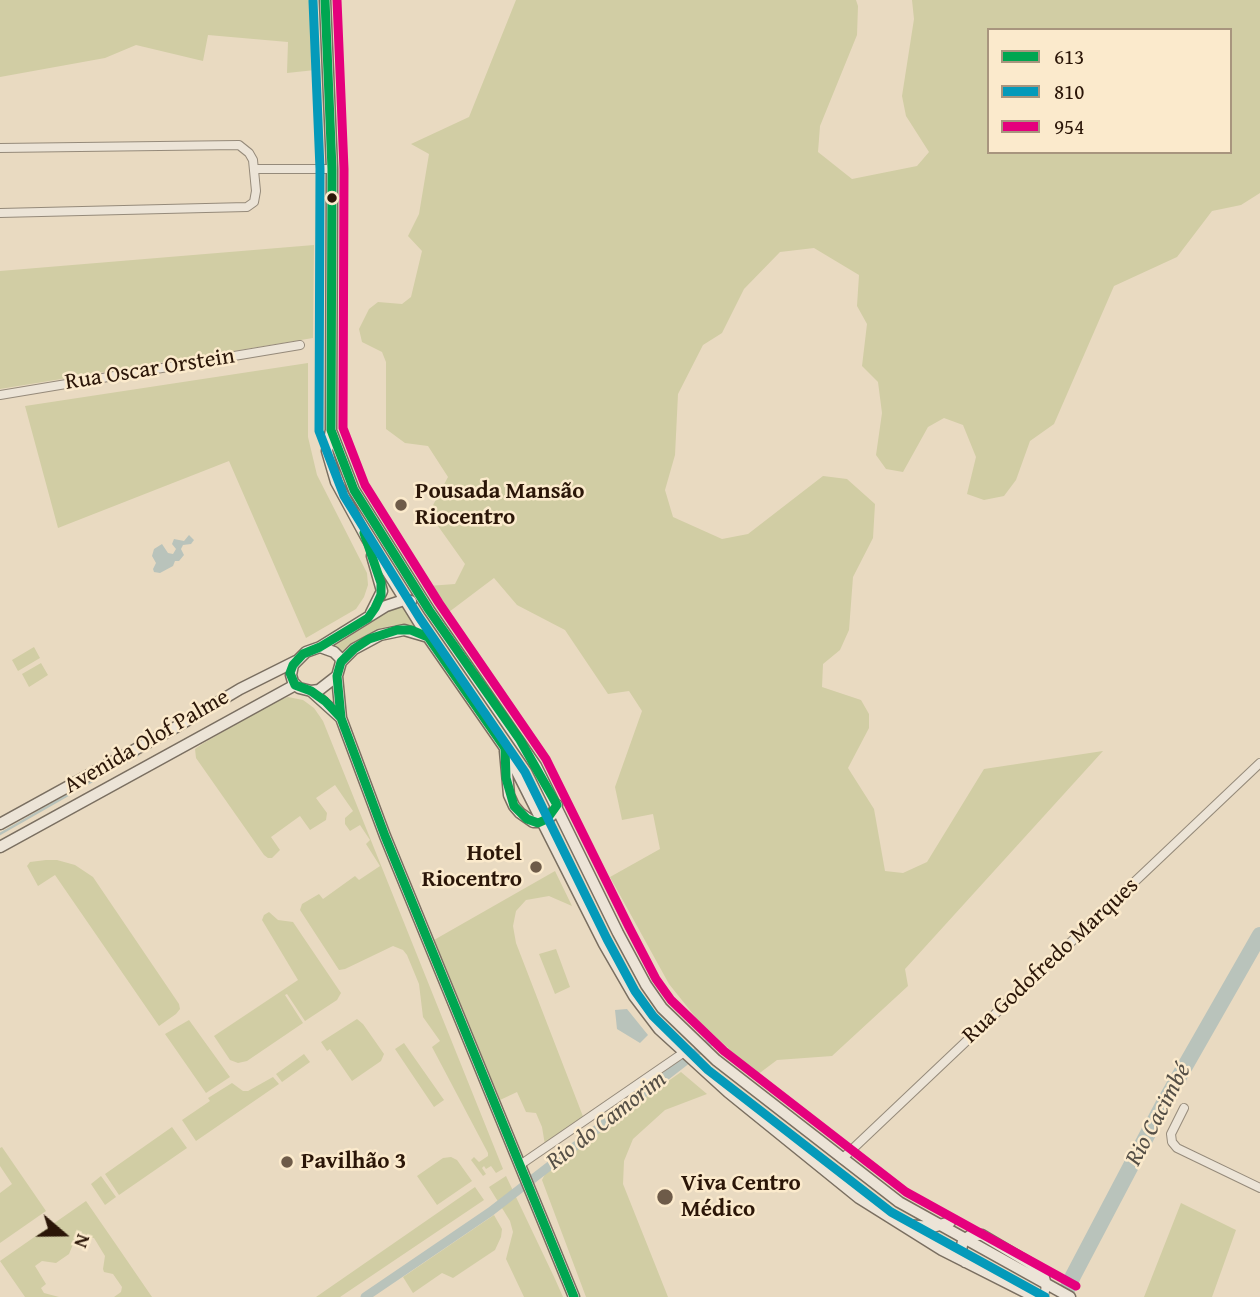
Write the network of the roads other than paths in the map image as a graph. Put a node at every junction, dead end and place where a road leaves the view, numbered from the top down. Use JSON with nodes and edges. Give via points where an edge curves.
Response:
{"nodes":[{"id":1,"x":325,"y":0,"type":"edge"},
{"id":2,"x":0,"y":148,"type":"edge"},
{"id":3,"x":255,"y":169,"type":"junction"},
{"id":4,"x":332,"y":169,"type":"junction"},
{"id":5,"x":0,"y":213,"type":"edge"},
{"id":6,"x":300,"y":345,"type":"dead end"},
{"id":7,"x":0,"y":395,"type":"edge"},
{"id":8,"x":331,"y":430,"type":"junction"},
{"id":9,"x":366,"y":537,"type":"junction"},
{"id":10,"x":404,"y":600,"type":"junction"},
{"id":11,"x":429,"y":610,"type":"junction"},
{"id":12,"x":368,"y":618,"type":"junction"},
{"id":13,"x":428,"y":637,"type":"junction"},
{"id":14,"x":320,"y":648,"type":"junction"},
{"id":15,"x":296,"y":661,"type":"junction"},
{"id":16,"x":341,"y":662,"type":"junction"},
{"id":17,"x":337,"y":676,"type":"junction"},
{"id":18,"x":295,"y":685,"type":"junction"},
{"id":19,"x":311,"y":691,"type":"junction"},
{"id":20,"x":341,"y":718,"type":"junction"},
{"id":21,"x":505,"y":748,"type":"junction"},
{"id":22,"x":1260,"y":763,"type":"edge"},
{"id":23,"x":557,"y":804,"type":"junction"},
{"id":24,"x":544,"y":822,"type":"junction"},
{"id":25,"x":0,"y":824,"type":"edge"},
{"id":26,"x":0,"y":847,"type":"edge"},
{"id":27,"x":685,"y":1055,"type":"junction"},
{"id":28,"x":1184,"y":1108,"type":"dead end"},
{"id":29,"x":842,"y":1159,"type":"junction"},
{"id":30,"x":521,"y":1168,"type":"junction"},
{"id":31,"x":1260,"y":1188,"type":"edge"},
{"id":32,"x":896,"y":1223,"type":"junction"},
{"id":33,"x":945,"y":1224,"type":"junction"},
{"id":34,"x":962,"y":1234,"type":"junction"},
{"id":35,"x":919,"y":1236,"type":"junction"},
{"id":36,"x":965,"y":1262,"type":"junction"},
{"id":37,"x":1046,"y":1284,"type":"junction"},
{"id":38,"x":574,"y":1297,"type":"edge"},
{"id":39,"x":1035,"y":1297,"type":"edge"},
{"id":40,"x":1044,"y":1297,"type":"edge"},
{"id":41,"x":1070,"y":1297,"type":"edge"}],
"edges":[{"from":1,"to":4,"type":"main road"},
{"from":2,"to":3,"type":"street","via":[[239,145],[249,153]]},
{"from":3,"to":4,"type":"street"},
{"from":3,"to":5,"type":"street","via":[[256,198],[247,207]]},
{"from":4,"to":8,"type":"main road"},
{"from":6,"to":7,"type":"street","name":"Rua Oscar Orstein"},
{"from":8,"to":9,"type":"main road","via":[[330,465]]},
{"from":8,"to":11,"type":"main road","via":[[354,490]]},
{"from":9,"to":10,"type":"main road"},
{"from":9,"to":12,"type":"main road","via":[[382,591]]},
{"from":10,"to":11,"type":"main road"},
{"from":10,"to":12,"type":"main road"},
{"from":10,"to":13,"type":"main road"},
{"from":11,"to":23,"type":"main road","via":[[520,740]]},
{"from":12,"to":14,"type":"main road"},
{"from":13,"to":16,"type":"main road","via":[[411,630],[388,632],[369,639]]},
{"from":13,"to":21,"type":"main road"},
{"from":14,"to":15,"type":"main road"},
{"from":14,"to":16,"type":"main road","via":[[334,652]]},
{"from":15,"to":18,"type":"main road","via":[[290,673]]},
{"from":15,"to":25,"type":"main road","name":"Avenida Olof Palme"},
{"from":16,"to":17,"type":"main road"},
{"from":17,"to":19,"type":"main road"},
{"from":17,"to":20,"type":"main road"},
{"from":18,"to":19,"type":"main road"},
{"from":18,"to":26,"type":"main road","name":"Avenida Olof Palme"},
{"from":19,"to":20,"type":"main road"},
{"from":20,"to":30,"type":"main road","via":[[384,836]]},
{"from":21,"to":24,"type":"main road"},
{"from":21,"to":24,"type":"main road","via":[[506,778],[514,806],[527,819]]},
{"from":22,"to":29,"type":"street","name":"Rua Godofredo Marques"},
{"from":23,"to":24,"type":"main road"},
{"from":23,"to":29,"type":"main road","via":[[565,828],[662,1008],[716,1060]]},
{"from":24,"to":27,"type":"main road","via":[[634,996]]},
{"from":27,"to":30,"type":"street"},
{"from":27,"to":32,"type":"main road","via":[[841,1184]]},
{"from":28,"to":31,"type":"street","via":[[1171,1134],[1177,1148]]},
{"from":29,"to":33,"type":"main road","via":[[899,1202]]},
{"from":30,"to":38,"type":"main road"},
{"from":32,"to":33,"type":"main road","via":[[925,1228]]},
{"from":32,"to":35,"type":"main road"},
{"from":33,"to":34,"type":"main road"},
{"from":34,"to":35,"type":"main road","via":[[937,1239]]},
{"from":34,"to":36,"type":"main road"},
{"from":34,"to":37,"type":"main road","via":[[982,1236],[1036,1267]]},
{"from":35,"to":36,"type":"main road"},
{"from":36,"to":39,"type":"main road"},
{"from":37,"to":40,"type":"street"},
{"from":37,"to":41,"type":"main road"}]}
